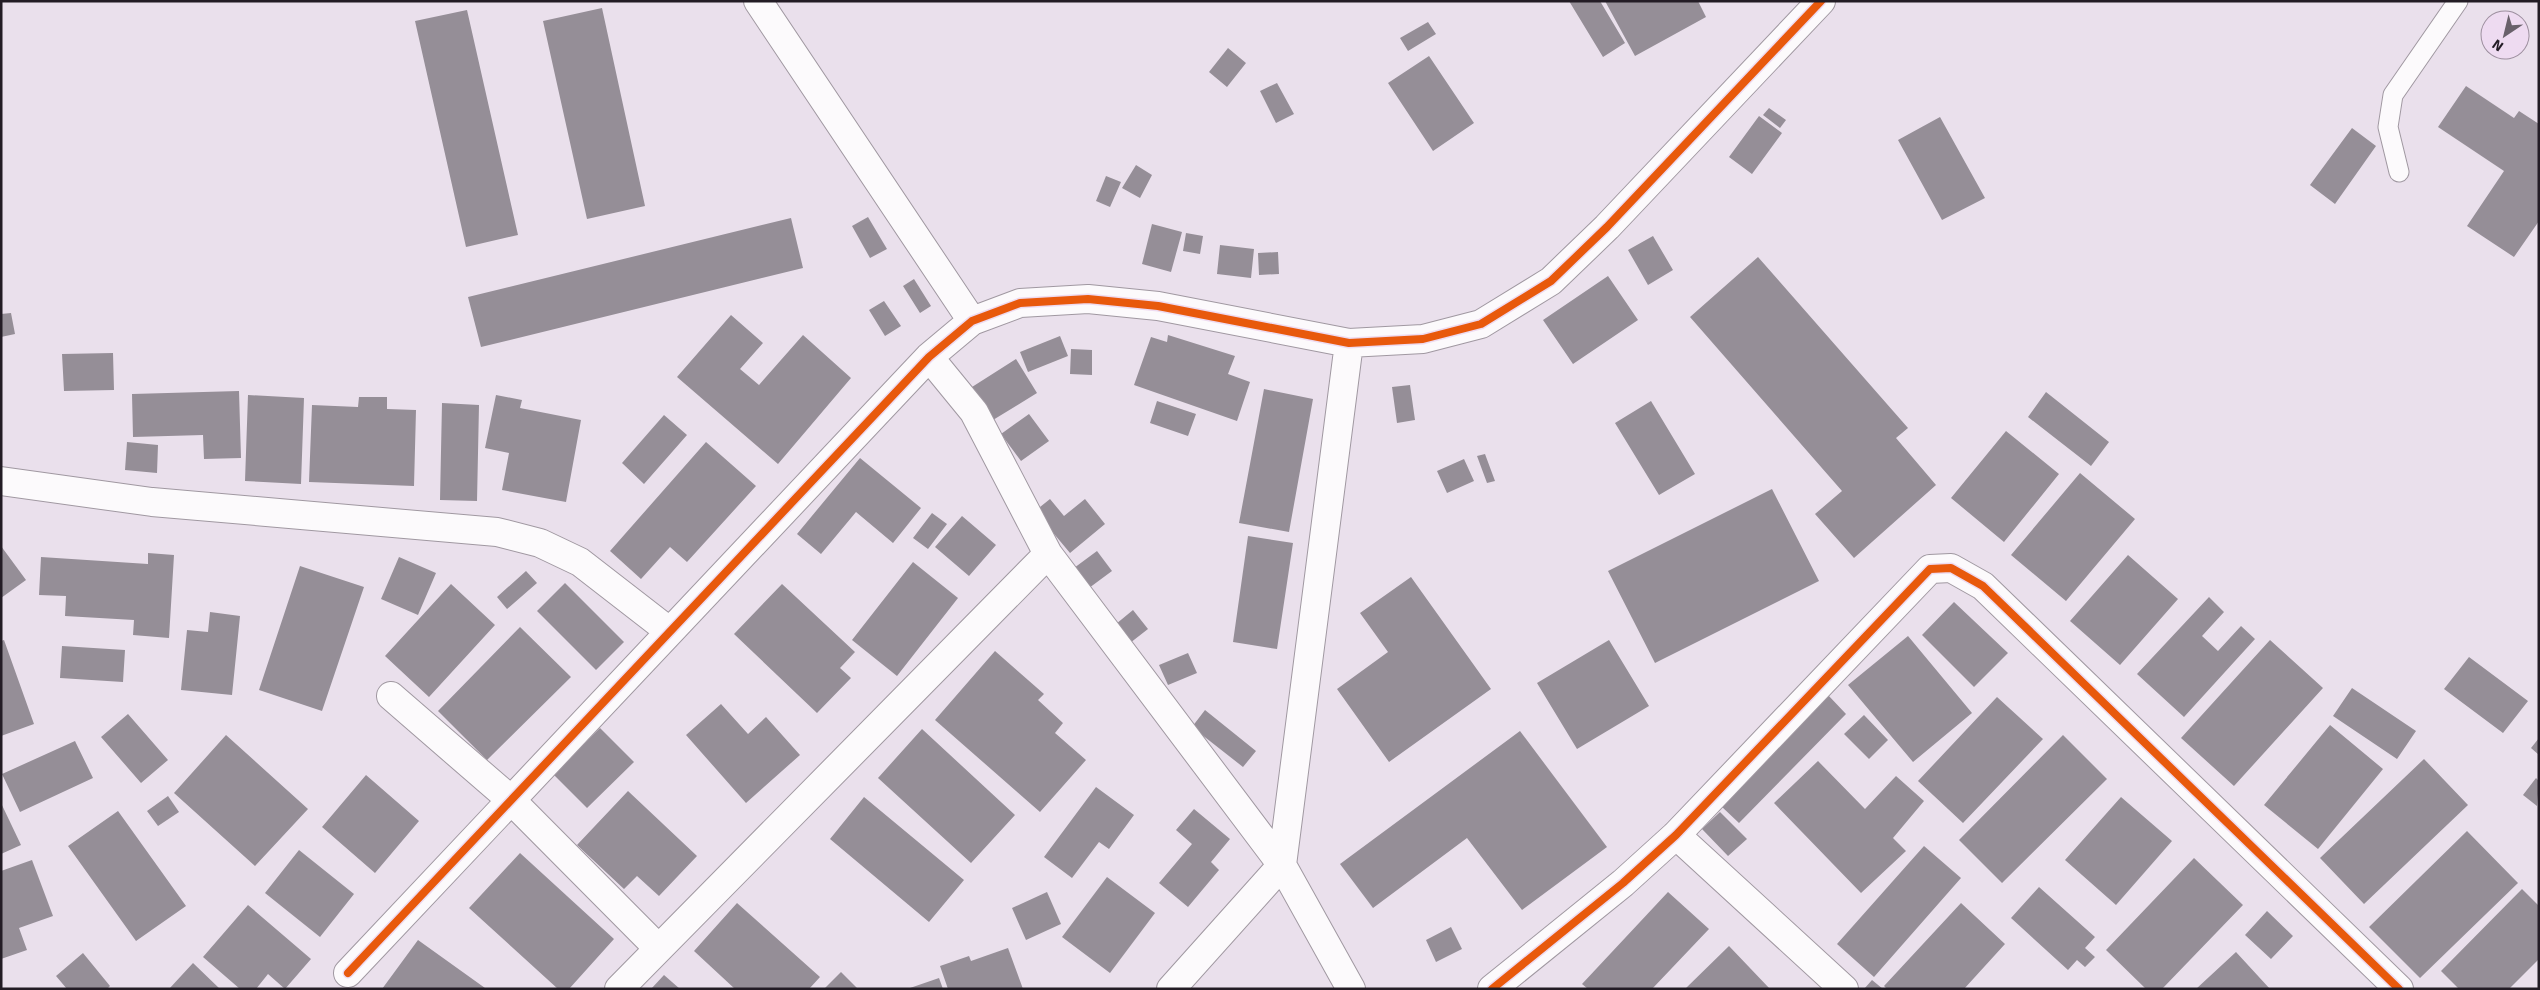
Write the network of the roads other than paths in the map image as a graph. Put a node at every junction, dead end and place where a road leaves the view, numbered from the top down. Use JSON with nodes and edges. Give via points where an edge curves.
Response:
{"nodes":[{"id":1,"x":758,"y":1,"type":"edge"},
{"id":2,"x":1821,"y":1,"type":"edge"},
{"id":3,"x":2458,"y":1,"type":"edge"},
{"id":4,"x":2399,"y":172,"type":"dead end"},
{"id":5,"x":972,"y":321,"type":"junction"},
{"id":6,"x":1348,"y":343,"type":"junction"},
{"id":7,"x":929,"y":358,"type":"junction"},
{"id":8,"x":1,"y":481,"type":"edge"},
{"id":9,"x":1048,"y":554,"type":"junction"},
{"id":10,"x":669,"y":631,"type":"junction"},
{"id":11,"x":391,"y":696,"type":"dead end"},
{"id":12,"x":511,"y":800,"type":"junction"},
{"id":13,"x":1676,"y":835,"type":"junction"},
{"id":14,"x":1282,"y":865,"type":"junction"},
{"id":15,"x":658,"y":948,"type":"junction"},
{"id":16,"x":348,"y":973,"type":"dead end"},
{"id":17,"x":619,"y":989,"type":"edge"},
{"id":18,"x":1171,"y":989,"type":"edge"},
{"id":19,"x":1351,"y":989,"type":"edge"},
{"id":20,"x":1492,"y":989,"type":"edge"},
{"id":21,"x":1844,"y":989,"type":"edge"},
{"id":22,"x":2399,"y":989,"type":"edge"}],
"edges":[{"from":1,"to":5,"type":"street"},
{"from":2,"to":6,"type":"street","via":[[1607,227],[1551,281],[1481,324],[1423,339]]},
{"from":3,"to":4,"type":"lane","via":[[2393,95],[2388,127]]},
{"from":5,"to":6,"type":"street","via":[[1020,303],[1088,299],[1158,306]]},
{"from":5,"to":7,"type":"street"},
{"from":6,"to":14,"type":"street"},
{"from":7,"to":9,"type":"street","via":[[974,412]]},
{"from":7,"to":10,"type":"street"},
{"from":8,"to":10,"type":"street","via":[[152,502],[497,532],[540,543],[580,562]]},
{"from":9,"to":14,"type":"street"},
{"from":9,"to":15,"type":"street"},
{"from":10,"to":12,"type":"street"},
{"from":11,"to":12,"type":"street"},
{"from":12,"to":15,"type":"street"},
{"from":12,"to":16,"type":"street"},
{"from":13,"to":20,"type":"street","via":[[1623,884]]},
{"from":13,"to":21,"type":"street"},
{"from":13,"to":22,"type":"street","via":[[1930,568],[1951,568],[1982,586]]},
{"from":14,"to":18,"type":"street"},
{"from":14,"to":19,"type":"street"},
{"from":15,"to":17,"type":"street"}]}
